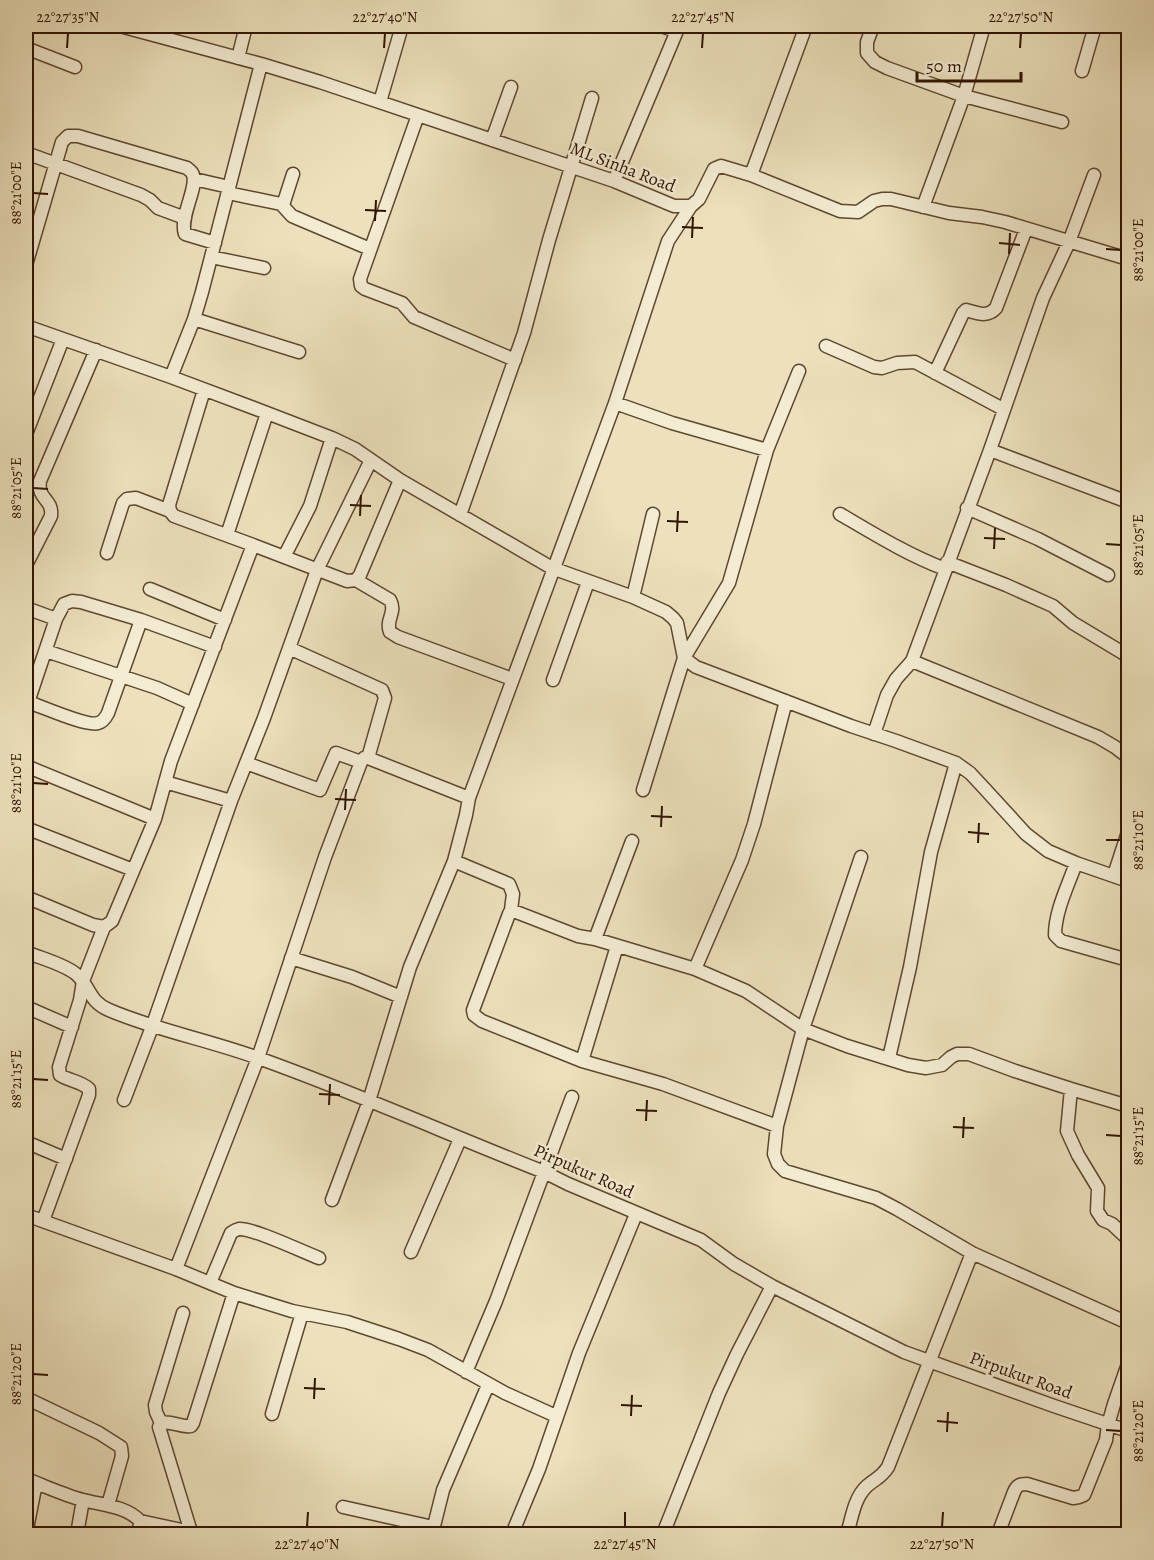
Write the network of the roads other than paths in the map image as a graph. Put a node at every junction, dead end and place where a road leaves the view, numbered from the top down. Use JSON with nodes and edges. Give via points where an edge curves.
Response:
{"nodes":[{"id":1,"x":120,"y":26,"type":"edge"},
{"id":2,"x":246,"y":26,"type":"edge"},
{"id":3,"x":402,"y":26,"type":"edge"},
{"id":4,"x":661,"y":26,"type":"edge"},
{"id":5,"x":806,"y":26,"type":"edge"},
{"id":6,"x":873,"y":26,"type":"edge"},
{"id":7,"x":984,"y":26,"type":"edge"},
{"id":8,"x":1095,"y":26,"type":"edge"},
{"id":9,"x":678,"y":28,"type":"edge"},
{"id":10,"x":156,"y":31,"type":"edge"},
{"id":11,"x":26,"y":48,"type":"edge"},
{"id":12,"x":237,"y":58,"type":"junction"},
{"id":13,"x":261,"y":64,"type":"junction"},
{"id":14,"x":75,"y":67,"type":"dead end"},
{"id":15,"x":1082,"y":71,"type":"dead end"},
{"id":16,"x":511,"y":87,"type":"dead end"},
{"id":17,"x":964,"y":96,"type":"junction"},
{"id":18,"x":592,"y":98,"type":"dead end"},
{"id":19,"x":380,"y":102,"type":"junction"},
{"id":20,"x":418,"y":115,"type":"junction"},
{"id":21,"x":1062,"y":122,"type":"dead end"},
{"id":22,"x":492,"y":140,"type":"junction"},
{"id":23,"x":26,"y":153,"type":"edge"},
{"id":24,"x":57,"y":164,"type":"junction"},
{"id":25,"x":571,"y":166,"type":"junction"},
{"id":26,"x":293,"y":174,"type":"dead end"},
{"id":27,"x":751,"y":175,"type":"junction"},
{"id":28,"x":1094,"y":175,"type":"dead end"},
{"id":29,"x":194,"y":179,"type":"junction"},
{"id":30,"x":614,"y":181,"type":"junction"},
{"id":31,"x":229,"y":190,"type":"junction"},
{"id":32,"x":281,"y":204,"type":"junction"},
{"id":33,"x":691,"y":206,"type":"junction"},
{"id":34,"x":923,"y":207,"type":"junction"},
{"id":35,"x":185,"y":218,"type":"junction"},
{"id":36,"x":1026,"y":229,"type":"junction"},
{"id":37,"x":30,"y":237,"type":"edge"},
{"id":38,"x":1069,"y":242,"type":"junction"},
{"id":39,"x":215,"y":243,"type":"junction"},
{"id":40,"x":370,"y":249,"type":"junction"},
{"id":41,"x":211,"y":257,"type":"junction"},
{"id":42,"x":1128,"y":259,"type":"edge"},
{"id":43,"x":26,"y":265,"type":"edge"},
{"id":44,"x":264,"y":268,"type":"dead end"},
{"id":45,"x":194,"y":319,"type":"junction"},
{"id":46,"x":26,"y":326,"type":"edge"},
{"id":47,"x":63,"y":339,"type":"junction"},
{"id":48,"x":826,"y":346,"type":"dead end"},
{"id":49,"x":96,"y":350,"type":"junction"},
{"id":50,"x":298,"y":352,"type":"dead end"},
{"id":51,"x":515,"y":360,"type":"junction"},
{"id":52,"x":798,"y":371,"type":"dead end"},
{"id":53,"x":935,"y":373,"type":"junction"},
{"id":54,"x":171,"y":377,"type":"junction"},
{"id":55,"x":204,"y":390,"type":"junction"},
{"id":56,"x":615,"y":403,"type":"junction"},
{"id":57,"x":31,"y":405,"type":"edge"},
{"id":58,"x":1003,"y":409,"type":"junction"},
{"id":59,"x":267,"y":413,"type":"junction"},
{"id":60,"x":26,"y":434,"type":"edge"},
{"id":61,"x":332,"y":438,"type":"junction"},
{"id":62,"x":767,"y":450,"type":"junction"},
{"id":63,"x":990,"y":450,"type":"junction"},
{"id":64,"x":371,"y":460,"type":"junction"},
{"id":65,"x":400,"y":480,"type":"junction"},
{"id":66,"x":1128,"y":502,"type":"edge"},
{"id":67,"x":967,"y":508,"type":"junction"},
{"id":68,"x":170,"y":511,"type":"junction"},
{"id":69,"x":653,"y":514,"type":"dead end"},
{"id":70,"x":840,"y":514,"type":"dead end"},
{"id":71,"x":460,"y":515,"type":"junction"},
{"id":72,"x":227,"y":535,"type":"junction"},
{"id":73,"x":253,"y":545,"type":"junction"},
{"id":74,"x":106,"y":553,"type":"dead end"},
{"id":75,"x":284,"y":557,"type":"junction"},
{"id":76,"x":26,"y":565,"type":"edge"},
{"id":77,"x":946,"y":566,"type":"junction"},
{"id":78,"x":552,"y":568,"type":"junction"},
{"id":79,"x":317,"y":570,"type":"junction"},
{"id":80,"x":1108,"y":575,"type":"dead end"},
{"id":81,"x":356,"y":580,"type":"junction"},
{"id":82,"x":588,"y":582,"type":"junction"},
{"id":83,"x":150,"y":589,"type":"dead end"},
{"id":84,"x":633,"y":597,"type":"junction"},
{"id":85,"x":26,"y":608,"type":"edge"},
{"id":86,"x":56,"y":619,"type":"junction"},
{"id":87,"x":141,"y":620,"type":"junction"},
{"id":88,"x":225,"y":620,"type":"junction"},
{"id":89,"x":215,"y":647,"type":"junction"},
{"id":90,"x":289,"y":648,"type":"junction"},
{"id":91,"x":46,"y":651,"type":"junction"},
{"id":92,"x":1128,"y":656,"type":"edge"},
{"id":93,"x":684,"y":658,"type":"junction"},
{"id":94,"x":912,"y":661,"type":"junction"},
{"id":95,"x":122,"y":676,"type":"junction"},
{"id":96,"x":512,"y":680,"type":"junction"},
{"id":97,"x":553,"y":680,"type":"dead end"},
{"id":98,"x":786,"y":701,"type":"junction"},
{"id":99,"x":193,"y":704,"type":"junction"},
{"id":100,"x":27,"y":705,"type":"edge"},
{"id":101,"x":874,"y":734,"type":"junction"},
{"id":102,"x":1128,"y":758,"type":"edge"},
{"id":103,"x":365,"y":760,"type":"junction"},
{"id":104,"x":246,"y":763,"type":"junction"},
{"id":105,"x":956,"y":763,"type":"junction"},
{"id":106,"x":26,"y":766,"type":"edge"},
{"id":107,"x":165,"y":782,"type":"junction"},
{"id":108,"x":643,"y":790,"type":"dead end"},
{"id":109,"x":469,"y":798,"type":"junction"},
{"id":110,"x":231,"y":801,"type":"junction"},
{"id":111,"x":155,"y":819,"type":"junction"},
{"id":112,"x":26,"y":828,"type":"edge"},
{"id":113,"x":1128,"y":832,"type":"edge"},
{"id":114,"x":633,"y":841,"type":"dead end"},
{"id":115,"x":861,"y":857,"type":"dead end"},
{"id":116,"x":454,"y":861,"type":"junction"},
{"id":117,"x":1076,"y":863,"type":"junction"},
{"id":118,"x":134,"y":870,"type":"junction"},
{"id":119,"x":1114,"y":875,"type":"junction"},
{"id":120,"x":1128,"y":881,"type":"edge"},
{"id":121,"x":26,"y":897,"type":"edge"},
{"id":122,"x":511,"y":910,"type":"junction"},
{"id":123,"x":104,"y":927,"type":"junction"},
{"id":124,"x":595,"y":939,"type":"junction"},
{"id":125,"x":617,"y":946,"type":"junction"},
{"id":126,"x":26,"y":952,"type":"edge"},
{"id":127,"x":291,"y":958,"type":"junction"},
{"id":128,"x":1128,"y":960,"type":"edge"},
{"id":129,"x":695,"y":969,"type":"junction"},
{"id":130,"x":83,"y":981,"type":"junction"},
{"id":131,"x":401,"y":997,"type":"junction"},
{"id":132,"x":26,"y":1007,"type":"edge"},
{"id":133,"x":72,"y":1027,"type":"junction"},
{"id":134,"x":152,"y":1027,"type":"junction"},
{"id":135,"x":803,"y":1029,"type":"junction"},
{"id":136,"x":258,"y":1058,"type":"junction"},
{"id":137,"x":889,"y":1058,"type":"junction"},
{"id":138,"x":582,"y":1061,"type":"junction"},
{"id":139,"x":1071,"y":1089,"type":"junction"},
{"id":140,"x":572,"y":1097,"type":"dead end"},
{"id":141,"x":124,"y":1100,"type":"dead end"},
{"id":142,"x":369,"y":1101,"type":"junction"},
{"id":143,"x":1128,"y":1106,"type":"edge"},
{"id":144,"x":777,"y":1126,"type":"junction"},
{"id":145,"x":460,"y":1139,"type":"junction"},
{"id":146,"x":26,"y":1142,"type":"edge"},
{"id":147,"x":66,"y":1159,"type":"junction"},
{"id":148,"x":544,"y":1172,"type":"junction"},
{"id":149,"x":332,"y":1200,"type":"dead end"},
{"id":150,"x":636,"y":1214,"type":"junction"},
{"id":151,"x":26,"y":1215,"type":"edge"},
{"id":152,"x":43,"y":1221,"type":"junction"},
{"id":153,"x":1128,"y":1239,"type":"edge"},
{"id":154,"x":411,"y":1252,"type":"dead end"},
{"id":155,"x":972,"y":1253,"type":"junction"},
{"id":156,"x":319,"y":1258,"type":"dead end"},
{"id":157,"x":176,"y":1269,"type":"junction"},
{"id":158,"x":210,"y":1284,"type":"junction"},
{"id":159,"x":772,"y":1286,"type":"junction"},
{"id":160,"x":234,"y":1293,"type":"junction"},
{"id":161,"x":302,"y":1312,"type":"junction"},
{"id":162,"x":183,"y":1313,"type":"dead end"},
{"id":163,"x":1128,"y":1323,"type":"edge"},
{"id":164,"x":930,"y":1362,"type":"junction"},
{"id":165,"x":1128,"y":1365,"type":"edge"},
{"id":166,"x":466,"y":1372,"type":"junction"},
{"id":167,"x":488,"y":1385,"type":"junction"},
{"id":168,"x":26,"y":1398,"type":"edge"},
{"id":169,"x":272,"y":1414,"type":"dead end"},
{"id":170,"x":556,"y":1416,"type":"junction"},
{"id":171,"x":161,"y":1423,"type":"junction"},
{"id":172,"x":1108,"y":1425,"type":"junction"},
{"id":173,"x":1128,"y":1431,"type":"edge"},
{"id":174,"x":31,"y":1481,"type":"edge"},
{"id":175,"x":83,"y":1500,"type":"junction"},
{"id":176,"x":108,"y":1505,"type":"junction"},
{"id":177,"x":344,"y":1506,"type":"dead end"},
{"id":178,"x":140,"y":1521,"type":"junction"},
{"id":179,"x":432,"y":1531,"type":"edge"},
{"id":180,"x":191,"y":1532,"type":"junction"},
{"id":181,"x":26,"y":1534,"type":"edge"},
{"id":182,"x":77,"y":1534,"type":"edge"},
{"id":183,"x":139,"y":1534,"type":"edge"},
{"id":184,"x":204,"y":1534,"type":"edge"},
{"id":185,"x":512,"y":1534,"type":"edge"},
{"id":186,"x":663,"y":1534,"type":"edge"},
{"id":187,"x":848,"y":1534,"type":"edge"},
{"id":188,"x":998,"y":1534,"type":"edge"}],
"edges":[{"from":1,"to":10,"type":"street","name":"ML Sinha Road"},
{"from":2,"to":12,"type":"street"},
{"from":3,"to":19,"type":"street"},
{"from":4,"to":9,"type":"street"},
{"from":5,"to":27,"type":"street"},
{"from":6,"to":17,"type":"street","via":[[867,53],[875,62]]},
{"from":7,"to":17,"type":"street"},
{"from":8,"to":15,"type":"street"},
{"from":9,"to":30,"type":"street"},
{"from":10,"to":12,"type":"street","name":"ML Sinha Road"},
{"from":11,"to":14,"type":"street"},
{"from":12,"to":13,"type":"street","name":"ML Sinha Road"},
{"from":13,"to":19,"type":"street","name":"ML Sinha Road"},
{"from":13,"to":31,"type":"street"},
{"from":16,"to":22,"type":"street"},
{"from":17,"to":21,"type":"street"},
{"from":17,"to":34,"type":"street"},
{"from":18,"to":25,"type":"street"},
{"from":19,"to":20,"type":"street","name":"ML Sinha Road"},
{"from":20,"to":22,"type":"street","name":"ML Sinha Road"},
{"from":20,"to":40,"type":"street"},
{"from":22,"to":25,"type":"street","name":"ML Sinha Road"},
{"from":23,"to":24,"type":"street"},
{"from":24,"to":29,"type":"street","via":[[62,142],[68,136],[78,136],[187,168]]},
{"from":24,"to":35,"type":"street","via":[[141,195],[158,208]]},
{"from":24,"to":37,"type":"street"},
{"from":25,"to":30,"type":"street","name":"ML Sinha Road"},
{"from":25,"to":51,"type":"street"},
{"from":26,"to":32,"type":"street"},
{"from":27,"to":33,"type":"street","name":"ML Sinha Road","via":[[717,166]]},
{"from":27,"to":34,"type":"street","name":"ML Sinha Road","via":[[840,211],[858,212],[882,199]]},
{"from":28,"to":38,"type":"street"},
{"from":29,"to":31,"type":"street"},
{"from":29,"to":35,"type":"street"},
{"from":30,"to":33,"type":"street","name":"ML Sinha Road","via":[[674,206]]},
{"from":31,"to":32,"type":"street"},
{"from":31,"to":39,"type":"street"},
{"from":32,"to":40,"type":"street","via":[[292,216]]},
{"from":33,"to":56,"type":"street","via":[[668,241]]},
{"from":34,"to":36,"type":"street","name":"ML Sinha Road"},
{"from":35,"to":39,"type":"street","via":[[185,234]]},
{"from":36,"to":38,"type":"street","name":"ML Sinha Road"},
{"from":36,"to":53,"type":"street","via":[[996,308],[986,315],[966,310],[963,313]]},
{"from":37,"to":43,"type":"street"},
{"from":38,"to":42,"type":"street","name":"ML Sinha Road"},
{"from":38,"to":58,"type":"street","via":[[1042,298]]},
{"from":39,"to":41,"type":"street"},
{"from":40,"to":51,"type":"street","via":[[360,279],[364,289],[402,303],[414,317]]},
{"from":41,"to":44,"type":"street"},
{"from":41,"to":45,"type":"street"},
{"from":45,"to":50,"type":"street"},
{"from":45,"to":54,"type":"street"},
{"from":46,"to":47,"type":"street"},
{"from":47,"to":49,"type":"street"},
{"from":47,"to":57,"type":"street"},
{"from":48,"to":53,"type":"street","via":[[874,367],[915,362]]},
{"from":49,"to":54,"type":"street"},
{"from":49,"to":76,"type":"street","via":[[40,481],[41,496],[49,503],[51,516]]},
{"from":51,"to":71,"type":"street"},
{"from":52,"to":62,"type":"street"},
{"from":53,"to":58,"type":"street"},
{"from":54,"to":55,"type":"street"},
{"from":55,"to":59,"type":"street"},
{"from":55,"to":68,"type":"street"},
{"from":56,"to":62,"type":"street"},
{"from":56,"to":78,"type":"street"},
{"from":57,"to":60,"type":"street"},
{"from":58,"to":63,"type":"street"},
{"from":59,"to":61,"type":"street"},
{"from":59,"to":72,"type":"street"},
{"from":61,"to":64,"type":"street"},
{"from":61,"to":75,"type":"street","via":[[310,506]]},
{"from":62,"to":93,"type":"street","via":[[729,584]]},
{"from":63,"to":66,"type":"street"},
{"from":63,"to":67,"type":"street"},
{"from":64,"to":65,"type":"street"},
{"from":64,"to":79,"type":"street"},
{"from":65,"to":71,"type":"street"},
{"from":65,"to":81,"type":"street"},
{"from":67,"to":77,"type":"street"},
{"from":67,"to":80,"type":"street"},
{"from":68,"to":72,"type":"street","via":[[174,516]]},
{"from":68,"to":74,"type":"street","via":[[135,498],[127,499]]},
{"from":69,"to":84,"type":"street"},
{"from":70,"to":77,"type":"street","via":[[911,555]]},
{"from":71,"to":78,"type":"street"},
{"from":72,"to":73,"type":"street"},
{"from":73,"to":75,"type":"street"},
{"from":73,"to":88,"type":"street"},
{"from":75,"to":79,"type":"street"},
{"from":77,"to":92,"type":"street","via":[[1006,585],[1053,606],[1073,623]]},
{"from":77,"to":94,"type":"street"},
{"from":78,"to":82,"type":"street"},
{"from":78,"to":96,"type":"street"},
{"from":79,"to":81,"type":"street","via":[[347,581]]},
{"from":79,"to":90,"type":"street"},
{"from":81,"to":96,"type":"street","via":[[390,600],[390,632]]},
{"from":82,"to":84,"type":"street"},
{"from":82,"to":97,"type":"street"},
{"from":83,"to":88,"type":"street"},
{"from":84,"to":93,"type":"street","via":[[673,618]]},
{"from":85,"to":86,"type":"street"},
{"from":86,"to":87,"type":"street","via":[[64,604],[72,601]]},
{"from":86,"to":91,"type":"street"},
{"from":87,"to":89,"type":"street"},
{"from":87,"to":95,"type":"street"},
{"from":88,"to":89,"type":"street"},
{"from":89,"to":99,"type":"street"},
{"from":90,"to":103,"type":"street","via":[[382,690],[385,698]]},
{"from":90,"to":104,"type":"street"},
{"from":91,"to":95,"type":"street"},
{"from":91,"to":100,"type":"street"},
{"from":93,"to":98,"type":"street","via":[[696,667]]},
{"from":93,"to":108,"type":"street"},
{"from":94,"to":101,"type":"street","via":[[887,695]]},
{"from":94,"to":102,"type":"street","via":[[1098,737]]},
{"from":95,"to":99,"type":"street"},
{"from":95,"to":100,"type":"street","via":[[108,713],[97,724]]},
{"from":96,"to":109,"type":"street"},
{"from":98,"to":101,"type":"street"},
{"from":98,"to":129,"type":"street","via":[[742,860]]},
{"from":99,"to":107,"type":"street"},
{"from":101,"to":105,"type":"street"},
{"from":103,"to":104,"type":"street","via":[[336,753],[320,790]]},
{"from":103,"to":109,"type":"street"},
{"from":103,"to":127,"type":"street","via":[[325,857]]},
{"from":104,"to":110,"type":"street"},
{"from":105,"to":117,"type":"street","via":[[1026,834],[1048,851]]},
{"from":105,"to":137,"type":"street","via":[[931,852]]},
{"from":106,"to":111,"type":"street"},
{"from":107,"to":110,"type":"street"},
{"from":107,"to":111,"type":"street"},
{"from":109,"to":116,"type":"street"},
{"from":110,"to":134,"type":"street"},
{"from":111,"to":118,"type":"street"},
{"from":112,"to":118,"type":"street"},
{"from":113,"to":119,"type":"street"},
{"from":114,"to":124,"type":"street"},
{"from":115,"to":135,"type":"street"},
{"from":116,"to":122,"type":"street","via":[[509,884],[513,894]]},
{"from":116,"to":131,"type":"street"},
{"from":117,"to":119,"type":"street"},
{"from":117,"to":128,"type":"street","via":[[1058,913],[1055,935],[1061,941]]},
{"from":118,"to":123,"type":"street","via":[[112,921]]},
{"from":119,"to":120,"type":"street"},
{"from":121,"to":123,"type":"street"},
{"from":122,"to":124,"type":"street"},
{"from":122,"to":138,"type":"street","via":[[474,1015]]},
{"from":123,"to":130,"type":"street"},
{"from":124,"to":125,"type":"street"},
{"from":125,"to":129,"type":"street"},
{"from":125,"to":138,"type":"street"},
{"from":126,"to":130,"type":"street","name":"Pirpukur Road","via":[[74,972]]},
{"from":127,"to":131,"type":"street"},
{"from":127,"to":136,"type":"street"},
{"from":129,"to":135,"type":"street","via":[[746,991]]},
{"from":130,"to":133,"type":"street"},
{"from":130,"to":134,"type":"street","name":"Pirpukur Road","via":[[99,1005]]},
{"from":131,"to":142,"type":"street"},
{"from":132,"to":133,"type":"street"},
{"from":133,"to":147,"type":"street","via":[[60,1075],[85,1084],[89,1095]]},
{"from":134,"to":136,"type":"street","name":"Pirpukur Road"},
{"from":134,"to":141,"type":"street"},
{"from":135,"to":137,"type":"street"},
{"from":135,"to":144,"type":"street"},
{"from":136,"to":142,"type":"street","name":"Pirpukur Road"},
{"from":136,"to":157,"type":"street"},
{"from":137,"to":139,"type":"street","via":[[926,1068],[942,1065],[957,1054],[969,1054]]},
{"from":138,"to":144,"type":"street","via":[[663,1084]]},
{"from":139,"to":143,"type":"street"},
{"from":139,"to":153,"type":"street","via":[[1067,1131],[1098,1188],[1097,1211]]},
{"from":140,"to":148,"type":"street"},
{"from":142,"to":145,"type":"street","name":"Pirpukur Road"},
{"from":142,"to":149,"type":"street"},
{"from":144,"to":155,"type":"street","via":[[774,1154],[785,1171],[876,1198]]},
{"from":145,"to":148,"type":"street","name":"Pirpukur Road"},
{"from":145,"to":154,"type":"street"},
{"from":146,"to":147,"type":"street"},
{"from":147,"to":152,"type":"street"},
{"from":148,"to":150,"type":"street","name":"Pirpukur Road"},
{"from":148,"to":166,"type":"street"},
{"from":150,"to":159,"type":"street","name":"Pirpukur Road","via":[[700,1240]]},
{"from":150,"to":170,"type":"street"},
{"from":151,"to":152,"type":"street"},
{"from":152,"to":157,"type":"street"},
{"from":155,"to":163,"type":"street"},
{"from":155,"to":164,"type":"street"},
{"from":156,"to":158,"type":"street","via":[[264,1236],[236,1230],[231,1233]]},
{"from":157,"to":158,"type":"street"},
{"from":158,"to":160,"type":"street"},
{"from":159,"to":164,"type":"street","name":"Pirpukur Road"},
{"from":159,"to":186,"type":"street","via":[[719,1393]]},
{"from":160,"to":161,"type":"street"},
{"from":160,"to":171,"type":"street","via":[[194,1423],[186,1427]]},
{"from":161,"to":166,"type":"street","via":[[399,1339]]},
{"from":161,"to":169,"type":"street"},
{"from":162,"to":171,"type":"street","via":[[155,1405]]},
{"from":164,"to":172,"type":"street","name":"Pirpukur Road"},
{"from":164,"to":187,"type":"street","via":[[888,1467],[860,1495]]},
{"from":165,"to":172,"type":"street"},
{"from":166,"to":167,"type":"street"},
{"from":167,"to":170,"type":"street"},
{"from":167,"to":179,"type":"street","via":[[443,1490]]},
{"from":168,"to":176,"type":"street","via":[[122,1447]]},
{"from":170,"to":185,"type":"street"},
{"from":171,"to":180,"type":"street"},
{"from":172,"to":173,"type":"street","name":"Pirpukur Road"},
{"from":172,"to":188,"type":"street","via":[[1084,1495],[1073,1498],[1020,1484]]},
{"from":174,"to":175,"type":"street"},
{"from":174,"to":181,"type":"street"},
{"from":175,"to":176,"type":"street"},
{"from":175,"to":182,"type":"street"},
{"from":176,"to":178,"type":"street","via":[[134,1514]]},
{"from":177,"to":179,"type":"street"},
{"from":178,"to":180,"type":"street"},
{"from":178,"to":183,"type":"street"},
{"from":180,"to":184,"type":"street"}]}
